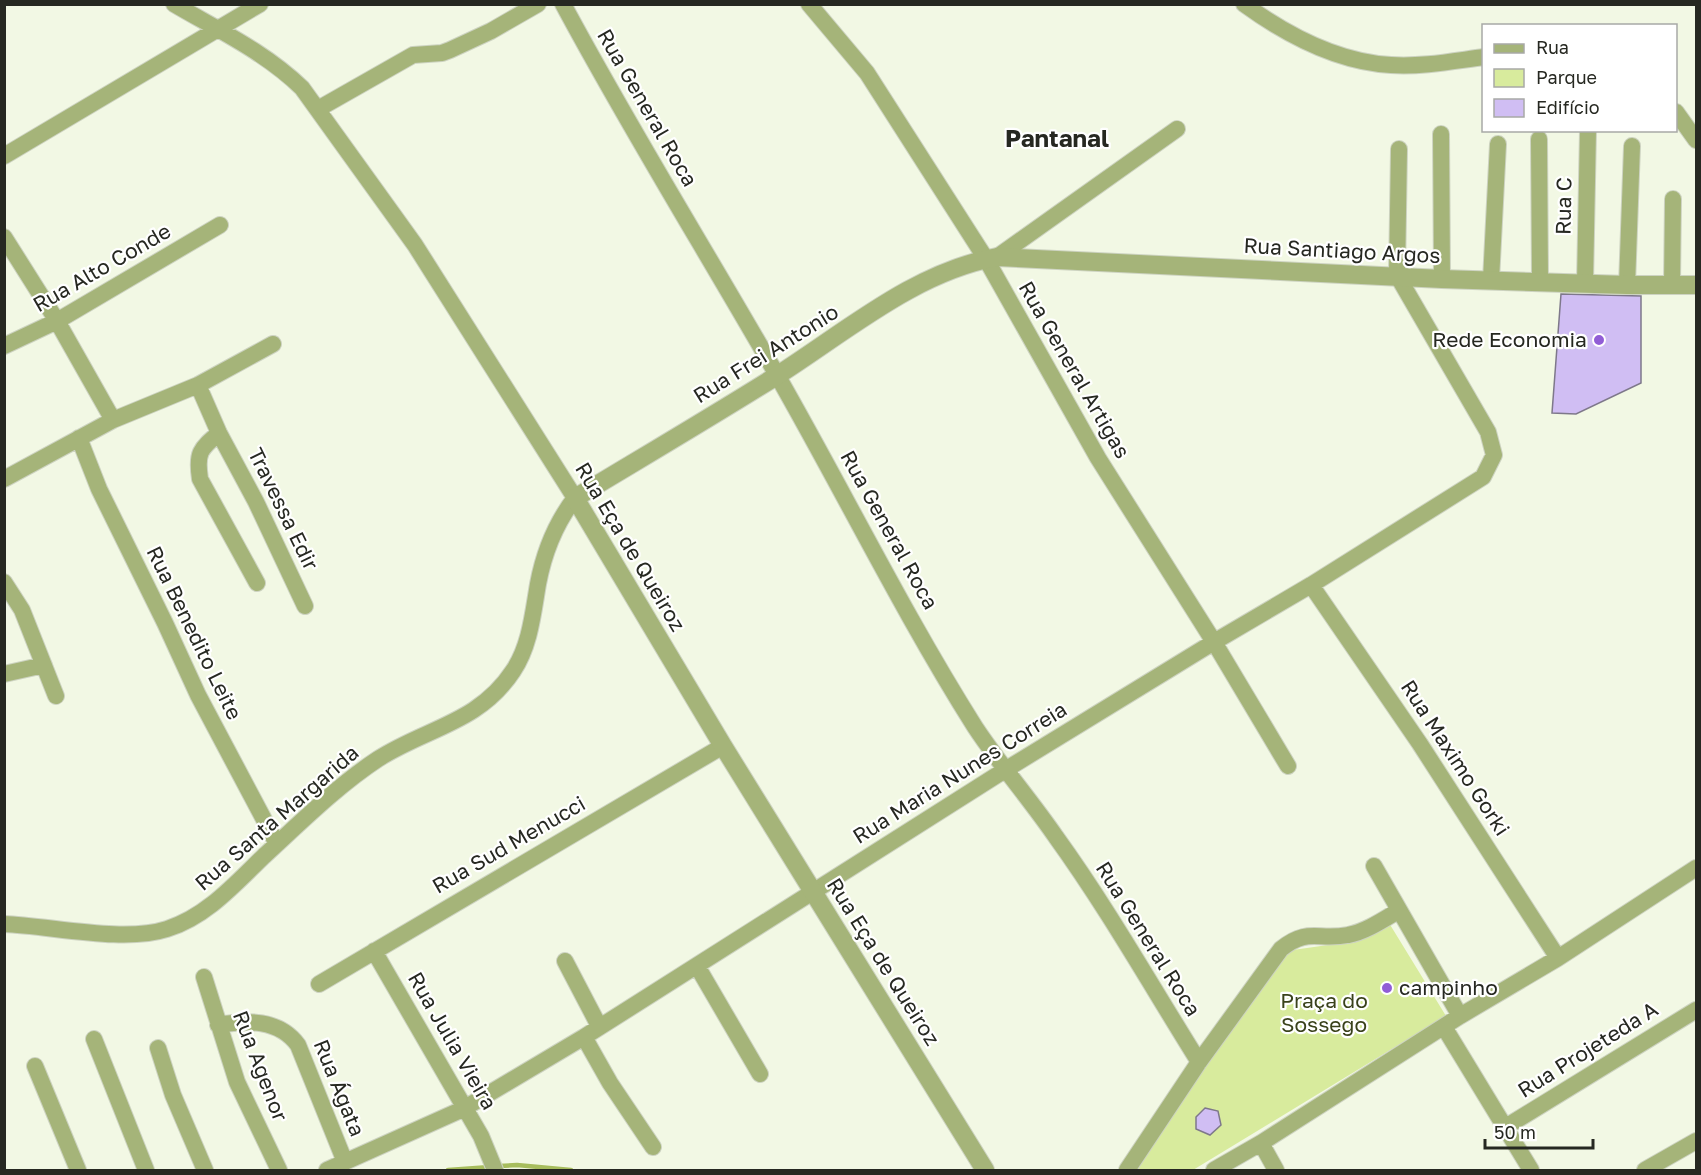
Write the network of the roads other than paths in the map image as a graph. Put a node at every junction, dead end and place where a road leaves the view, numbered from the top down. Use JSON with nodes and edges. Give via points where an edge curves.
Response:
{"nodes":[{"id":1,"x":174,"y":4,"type":"edge"},
{"id":2,"x":260,"y":4,"type":"edge"},
{"id":3,"x":538,"y":4,"type":"edge"},
{"id":4,"x":563,"y":4,"type":"edge"},
{"id":5,"x":809,"y":4,"type":"edge"},
{"id":6,"x":1245,"y":5,"type":"edge"},
{"id":7,"x":218,"y":29,"type":"junction"},
{"id":8,"x":1482,"y":57,"type":"edge"},
{"id":9,"x":318,"y":110,"type":"junction"},
{"id":10,"x":1677,"y":113,"type":"edge"},
{"id":11,"x":1177,"y":129,"type":"dead end"},
{"id":12,"x":1588,"y":132,"type":"edge"},
{"id":13,"x":1441,"y":134,"type":"dead end"},
{"id":14,"x":1539,"y":139,"type":"dead end"},
{"id":15,"x":1696,"y":140,"type":"edge"},
{"id":16,"x":1498,"y":144,"type":"dead end"},
{"id":17,"x":1632,"y":146,"type":"dead end"},
{"id":18,"x":1399,"y":149,"type":"dead end"},
{"id":19,"x":4,"y":156,"type":"edge"},
{"id":20,"x":1673,"y":199,"type":"dead end"},
{"id":21,"x":220,"y":225,"type":"dead end"},
{"id":22,"x":4,"y":237,"type":"edge"},
{"id":23,"x":991,"y":258,"type":"junction"},
{"id":24,"x":1397,"y":275,"type":"junction"},
{"id":25,"x":1442,"y":279,"type":"junction"},
{"id":26,"x":1491,"y":280,"type":"junction"},
{"id":27,"x":1540,"y":281,"type":"junction"},
{"id":28,"x":1585,"y":283,"type":"junction"},
{"id":29,"x":1627,"y":285,"type":"junction"},
{"id":30,"x":1672,"y":285,"type":"junction"},
{"id":31,"x":1696,"y":285,"type":"edge"},
{"id":32,"x":57,"y":321,"type":"junction"},
{"id":33,"x":273,"y":344,"type":"dead end"},
{"id":34,"x":4,"y":346,"type":"edge"},
{"id":35,"x":777,"y":376,"type":"junction"},
{"id":36,"x":198,"y":385,"type":"junction"},
{"id":37,"x":113,"y":420,"type":"junction"},
{"id":38,"x":219,"y":433,"type":"junction"},
{"id":39,"x":79,"y":438,"type":"junction"},
{"id":40,"x":4,"y":479,"type":"edge"},
{"id":41,"x":575,"y":498,"type":"junction"},
{"id":42,"x":4,"y":582,"type":"edge"},
{"id":43,"x":257,"y":583,"type":"dead end"},
{"id":44,"x":1311,"y":585,"type":"junction"},
{"id":45,"x":305,"y":606,"type":"dead end"},
{"id":46,"x":1214,"y":642,"type":"junction"},
{"id":47,"x":44,"y":665,"type":"junction"},
{"id":48,"x":4,"y":674,"type":"edge"},
{"id":49,"x":56,"y":696,"type":"dead end"},
{"id":50,"x":723,"y":746,"type":"junction"},
{"id":51,"x":1288,"y":766,"type":"dead end"},
{"id":52,"x":1005,"y":770,"type":"junction"},
{"id":53,"x":277,"y":844,"type":"junction"},
{"id":54,"x":1374,"y":866,"type":"dead end"},
{"id":55,"x":1696,"y":868,"type":"edge"},
{"id":56,"x":814,"y":892,"type":"junction"},
{"id":57,"x":1398,"y":911,"type":"junction"},
{"id":58,"x":4,"y":924,"type":"edge"},
{"id":59,"x":374,"y":951,"type":"junction"},
{"id":60,"x":1558,"y":958,"type":"junction"},
{"id":61,"x":565,"y":961,"type":"dead end"},
{"id":62,"x":697,"y":966,"type":"junction"},
{"id":63,"x":204,"y":977,"type":"dead end"},
{"id":64,"x":319,"y":984,"type":"dead end"},
{"id":65,"x":1696,"y":1010,"type":"edge"},
{"id":66,"x":1460,"y":1016,"type":"junction"},
{"id":67,"x":218,"y":1025,"type":"junction"},
{"id":68,"x":599,"y":1026,"type":"junction"},
{"id":69,"x":1444,"y":1027,"type":"junction"},
{"id":70,"x":584,"y":1037,"type":"junction"},
{"id":71,"x":94,"y":1039,"type":"dead end"},
{"id":72,"x":158,"y":1048,"type":"dead end"},
{"id":73,"x":1199,"y":1062,"type":"junction"},
{"id":74,"x":35,"y":1066,"type":"dead end"},
{"id":75,"x":760,"y":1074,"type":"dead end"},
{"id":76,"x":463,"y":1108,"type":"junction"},
{"id":77,"x":1504,"y":1128,"type":"junction"},
{"id":78,"x":1696,"y":1141,"type":"edge"},
{"id":79,"x":1261,"y":1143,"type":"junction"},
{"id":80,"x":653,"y":1147,"type":"dead end"},
{"id":81,"x":345,"y":1162,"type":"junction"},
{"id":82,"x":78,"y":1170,"type":"edge"},
{"id":83,"x":147,"y":1170,"type":"edge"},
{"id":84,"x":205,"y":1170,"type":"edge"},
{"id":85,"x":279,"y":1170,"type":"edge"},
{"id":86,"x":327,"y":1170,"type":"edge"},
{"id":87,"x":495,"y":1170,"type":"edge"},
{"id":88,"x":985,"y":1170,"type":"edge"},
{"id":89,"x":1127,"y":1170,"type":"edge"},
{"id":90,"x":1214,"y":1170,"type":"edge"},
{"id":91,"x":1276,"y":1170,"type":"edge"},
{"id":92,"x":1531,"y":1170,"type":"edge"},
{"id":93,"x":1645,"y":1170,"type":"edge"}],
"edges":[{"from":1,"to":7,"type":"street","name":"Rua Eça de Queiroz"},
{"from":2,"to":7,"type":"street"},
{"from":3,"to":9,"type":"street","via":[[450,50],[412,56]]},
{"from":4,"to":35,"type":"street","name":"Rua General Roca"},
{"from":5,"to":23,"type":"street","name":"Rua General Artigas","via":[[867,73]]},
{"from":6,"to":8,"type":"street","via":[[1312,45],[1373,64],[1425,65]]},
{"from":7,"to":9,"type":"street","name":"Rua Eça de Queiroz","via":[[285,71]]},
{"from":7,"to":19,"type":"street"},
{"from":9,"to":41,"type":"street","name":"Rua Eça de Queiroz","via":[[415,245]]},
{"from":10,"to":15,"type":"street"},
{"from":11,"to":23,"type":"street","name":"Rua Frei Antonio"},
{"from":12,"to":28,"type":"street","name":"Rua C"},
{"from":13,"to":25,"type":"street"},
{"from":14,"to":27,"type":"street"},
{"from":16,"to":26,"type":"street"},
{"from":17,"to":29,"type":"street"},
{"from":18,"to":24,"type":"street"},
{"from":20,"to":30,"type":"street"},
{"from":21,"to":32,"type":"street","name":"Rua Alto Conde"},
{"from":22,"to":32,"type":"street"},
{"from":23,"to":24,"type":"street","name":"Rua Santiago Argos"},
{"from":23,"to":35,"type":"street","name":"Rua Frei Antonio","via":[[912,288]]},
{"from":23,"to":46,"type":"street","name":"Rua General Artigas","via":[[1098,458]]},
{"from":24,"to":25,"type":"street","name":"Rua Santiago Argos"},
{"from":24,"to":44,"type":"street","name":"Rua Maria Nunes Correia","via":[[1488,432],[1494,455],[1483,477]]},
{"from":25,"to":26,"type":"street","name":"Rua Santiago Argos"},
{"from":26,"to":27,"type":"street","name":"Rua Santiago Argos"},
{"from":27,"to":28,"type":"street","name":"Rua Santiago Argos"},
{"from":28,"to":29,"type":"street","name":"Rua Santiago Argos"},
{"from":29,"to":30,"type":"street","name":"Rua Santiago Argos"},
{"from":30,"to":31,"type":"street","name":"Rua Santiago Argos"},
{"from":32,"to":34,"type":"street","name":"Rua Alto Conde"},
{"from":32,"to":37,"type":"street"},
{"from":33,"to":36,"type":"street"},
{"from":35,"to":41,"type":"street","name":"Rua Frei Antonio"},
{"from":35,"to":52,"type":"street","name":"Rua General Roca","via":[[906,609],[975,727]]},
{"from":36,"to":37,"type":"street"},
{"from":36,"to":38,"type":"street","name":"Travessa Edir"},
{"from":37,"to":39,"type":"street"},
{"from":38,"to":43,"type":"street","via":[[203,446],[197,460],[200,478]]},
{"from":38,"to":45,"type":"street","name":"Travessa Edir"},
{"from":39,"to":40,"type":"street"},
{"from":39,"to":53,"type":"street","name":"Rua Benedito Leite","via":[[99,489],[198,695]]},
{"from":41,"to":50,"type":"street","name":"Rua Eça de Queiroz"},
{"from":41,"to":53,"type":"street","name":"Rua Santa Margarida","via":[[555,528],[544,557],[524,649],[497,692],[461,720],[369,765]]},
{"from":42,"to":47,"type":"street","via":[[22,610]]},
{"from":44,"to":46,"type":"street","name":"Rua Maria Nunes Correia"},
{"from":44,"to":60,"type":"street","name":"Rua Maximo Gorki","via":[[1420,744]]},
{"from":46,"to":51,"type":"street","name":"Rua General Artigas"},
{"from":46,"to":52,"type":"street","name":"Rua Maria Nunes Correia"},
{"from":47,"to":48,"type":"street"},
{"from":47,"to":49,"type":"street"},
{"from":50,"to":56,"type":"street","name":"Rua Eça de Queiroz"},
{"from":50,"to":59,"type":"street","name":"Rua Sud Menucci"},
{"from":52,"to":56,"type":"street","name":"Rua Maria Nunes Correia"},
{"from":52,"to":73,"type":"street","name":"Rua General Roca","via":[[1056,836],[1110,917]]},
{"from":53,"to":58,"type":"street","name":"Rua Santa Margarida","via":[[216,903],[169,929],[128,934]]},
{"from":54,"to":57,"type":"street"},
{"from":55,"to":60,"type":"street"},
{"from":56,"to":62,"type":"street","name":"Rua Maria Nunes Correia"},
{"from":56,"to":88,"type":"street","name":"Rua Eça de Queiroz"},
{"from":57,"to":66,"type":"street"},
{"from":57,"to":73,"type":"street","via":[[1350,935],[1294,939],[1281,949]]},
{"from":59,"to":64,"type":"street","name":"Rua Sud Menucci"},
{"from":59,"to":76,"type":"street","name":"Rua Julia Vieira"},
{"from":60,"to":66,"type":"street"},
{"from":61,"to":68,"type":"street"},
{"from":62,"to":68,"type":"street","name":"Rua Maria Nunes Correia"},
{"from":62,"to":75,"type":"street"},
{"from":63,"to":67,"type":"street","name":"Rua Agenor"},
{"from":65,"to":77,"type":"street","name":"Rua Projeteda A"},
{"from":66,"to":69,"type":"street"},
{"from":67,"to":81,"type":"street","name":"Rua Ágata","via":[[259,1022],[292,1036]]},
{"from":67,"to":85,"type":"street","name":"Rua Agenor","via":[[237,1082]]},
{"from":68,"to":70,"type":"street","name":"Rua Maria Nunes Correia"},
{"from":69,"to":77,"type":"street"},
{"from":69,"to":79,"type":"street"},
{"from":70,"to":76,"type":"street","name":"Rua Maria Nunes Correia"},
{"from":70,"to":80,"type":"street"},
{"from":71,"to":83,"type":"street"},
{"from":72,"to":84,"type":"street"},
{"from":73,"to":89,"type":"street"},
{"from":74,"to":82,"type":"street"},
{"from":76,"to":81,"type":"street","name":"Rua Maria Nunes Correia"},
{"from":76,"to":87,"type":"street","name":"Rua Julia Vieira"},
{"from":77,"to":92,"type":"street"},
{"from":78,"to":93,"type":"street"},
{"from":79,"to":90,"type":"street"},
{"from":79,"to":91,"type":"street"},
{"from":81,"to":86,"type":"street","name":"Rua Maria Nunes Correia"}]}
